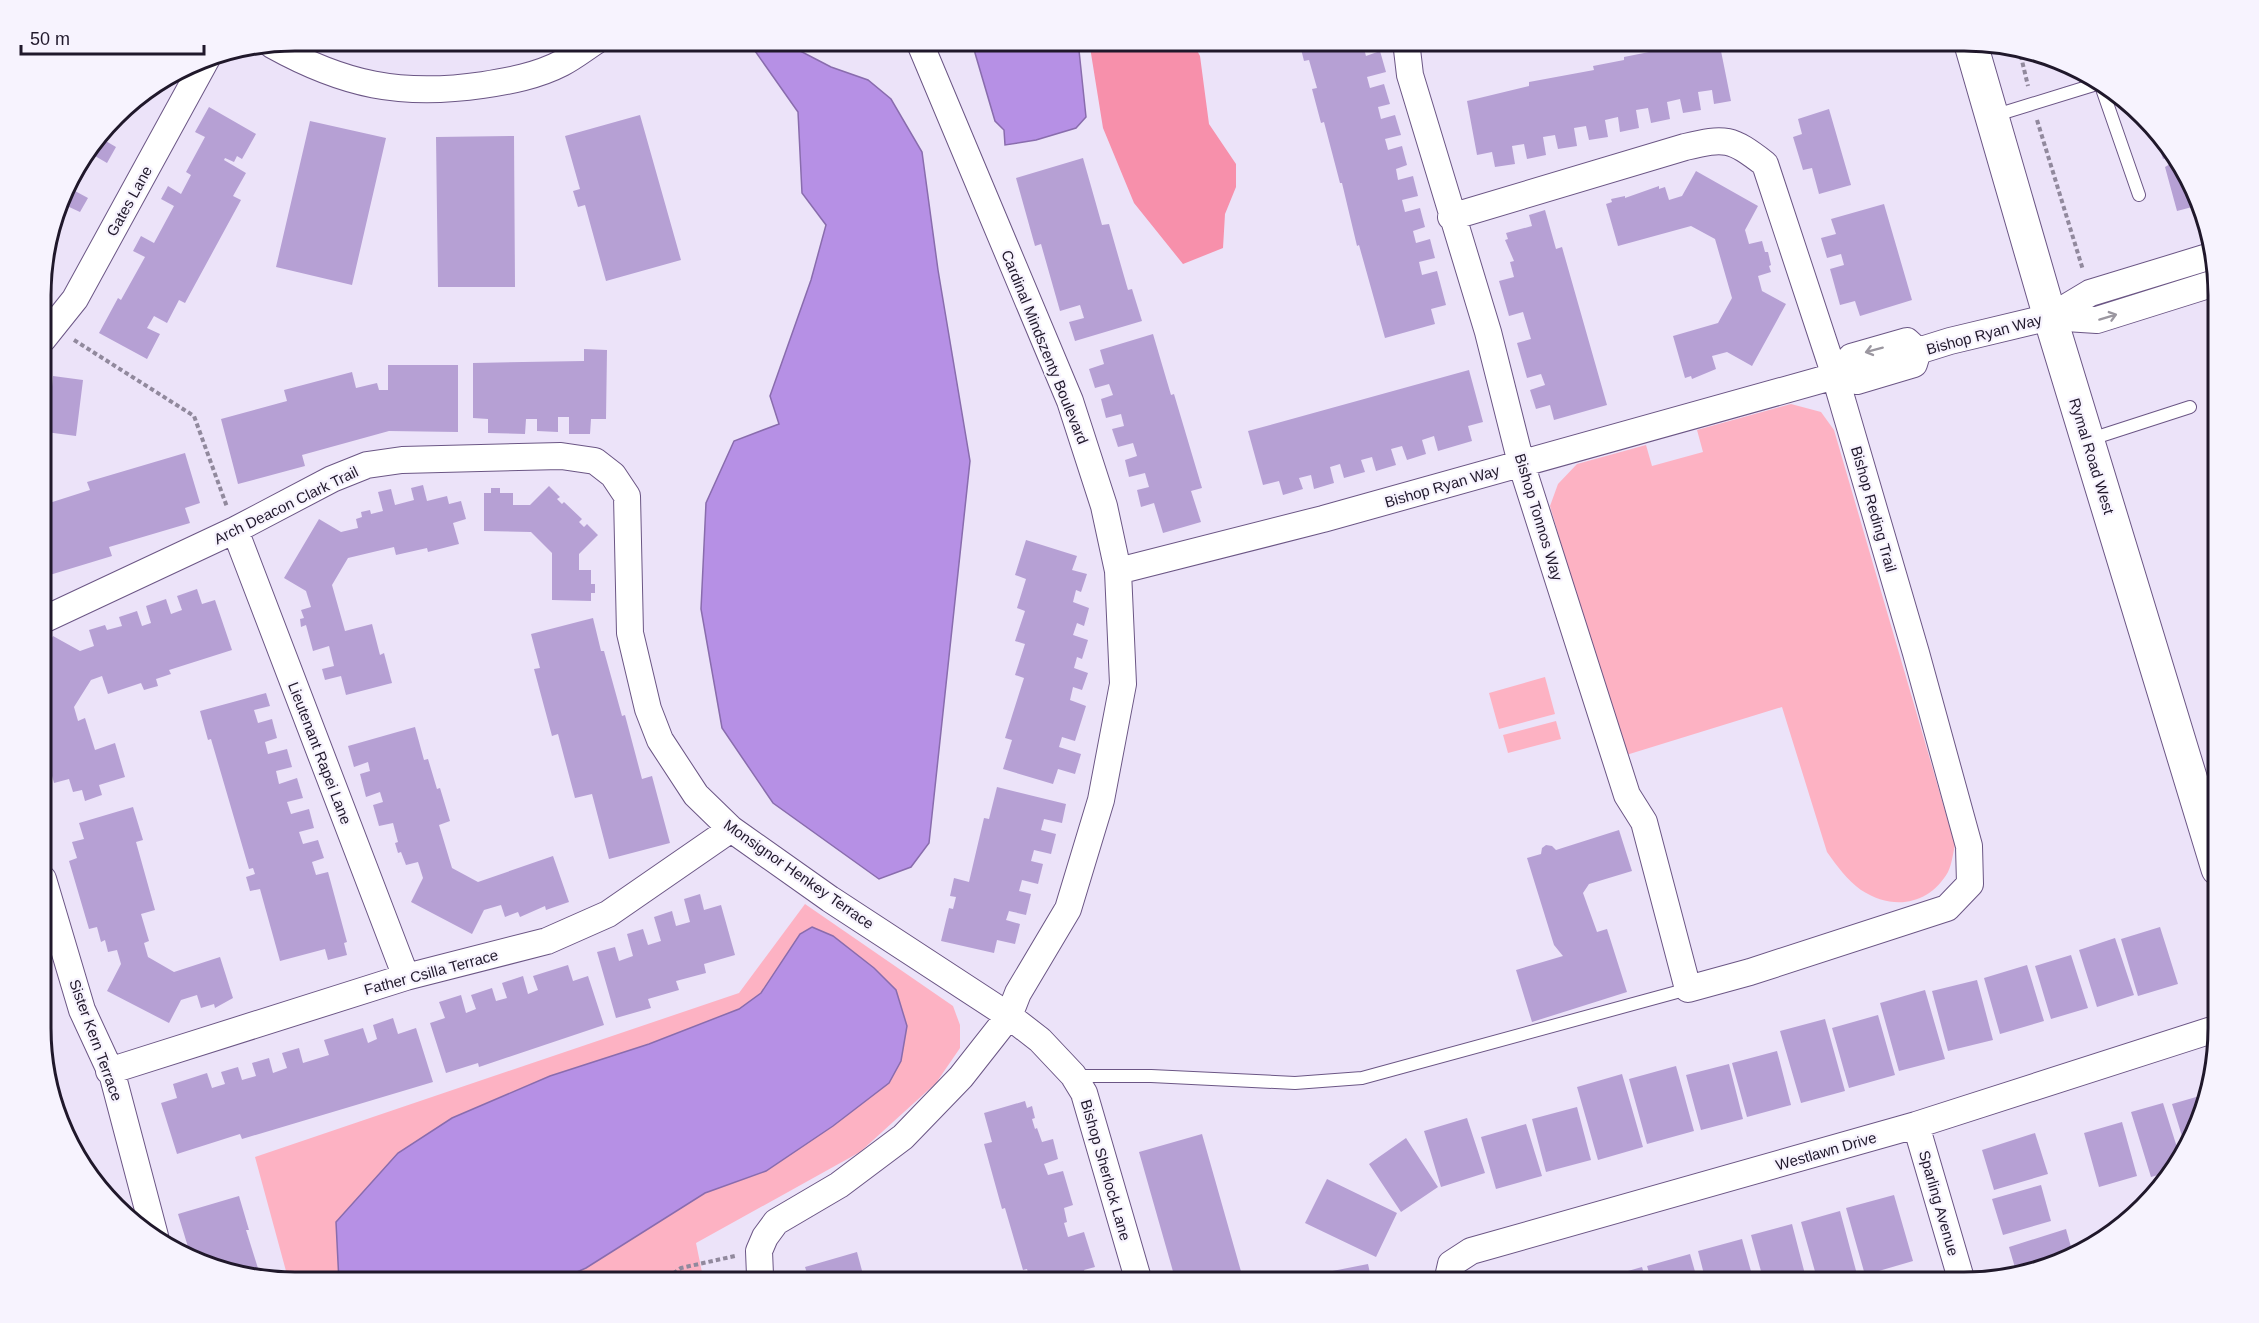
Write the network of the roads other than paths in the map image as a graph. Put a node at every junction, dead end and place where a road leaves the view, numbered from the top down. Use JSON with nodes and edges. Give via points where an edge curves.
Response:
{"nodes":[{"id":1,"x":579,"y":51,"type":"edge"},
{"id":2,"x":924,"y":51,"type":"edge"},
{"id":3,"x":1407,"y":51,"type":"edge"},
{"id":4,"x":284,"y":52,"type":"edge"},
{"id":5,"x":1973,"y":52,"type":"edge"},
{"id":6,"x":200,"y":71,"type":"edge"},
{"id":7,"x":2088,"y":85,"type":"edge"},
{"id":8,"x":2104,"y":95,"type":"edge"},
{"id":9,"x":1992,"y":116,"type":"junction"},
{"id":10,"x":2139,"y":195,"type":"dead end"},
{"id":11,"x":1451,"y":217,"type":"junction"},
{"id":12,"x":2205,"y":258,"type":"edge"},
{"id":13,"x":2207,"y":285,"type":"edge"},
{"id":14,"x":2050,"y":317,"type":"junction"},
{"id":15,"x":51,"y":329,"type":"edge"},
{"id":16,"x":1835,"y":376,"type":"junction"},
{"id":17,"x":2190,"y":407,"type":"dead end"},
{"id":18,"x":2087,"y":441,"type":"junction"},
{"id":19,"x":1521,"y":463,"type":"junction"},
{"id":20,"x":613,"y":475,"type":"joint"},
{"id":21,"x":235,"y":530,"type":"junction"},
{"id":22,"x":1118,"y":571,"type":"junction"},
{"id":23,"x":51,"y":616,"type":"edge"},
{"id":24,"x":731,"y":829,"type":"junction"},
{"id":25,"x":2208,"y":835,"type":"edge"},
{"id":26,"x":51,"y":906,"type":"edge"},
{"id":27,"x":406,"y":977,"type":"junction"},
{"id":28,"x":1688,"y":989,"type":"junction"},
{"id":29,"x":1009,"y":1016,"type":"junction"},
{"id":30,"x":2208,"y":1031,"type":"edge"},
{"id":31,"x":109,"y":1071,"type":"junction"},
{"id":32,"x":1073,"y":1076,"type":"junction"},
{"id":33,"x":1916,"y":1125,"type":"junction"},
{"id":34,"x":152,"y":1226,"type":"edge"},
{"id":35,"x":760,"y":1272,"type":"edge"},
{"id":36,"x":1135,"y":1272,"type":"edge"},
{"id":37,"x":1449,"y":1272,"type":"edge"},
{"id":38,"x":1959,"y":1272,"type":"edge"}],
"edges":[{"from":1,"to":4,"type":"street","via":[[561,63],[516,80],[447,90],[390,88],[345,79]]},
{"from":2,"to":22,"type":"street","name":"Cardinal Mindszenty Boulevard","via":[[1070,400],[1104,506]]},
{"from":3,"to":11,"type":"street","name":"Bishop Tonnos Way","via":[[1410,75]]},
{"from":5,"to":9,"type":"main road","name":"Rymal Road West"},
{"from":6,"to":15,"type":"street","name":"Gates Lane","via":[[75,299]]},
{"from":7,"to":9,"type":"lane"},
{"from":8,"to":10,"type":"lane"},
{"from":9,"to":14,"type":"main road","name":"Rymal Road West"},
{"from":11,"to":16,"type":"street","name":"Bishop Reding Trail","via":[[1685,147],[1715,140],[1741,145],[1765,164]]},
{"from":11,"to":19,"type":"street","name":"Bishop Tonnos Way","via":[[1488,333]]},
{"from":12,"to":14,"type":"street","via":[[2090,294]]},
{"from":14,"to":13,"type":"street","one_way":true,"via":[[2097,320]]},
{"from":14,"to":16,"type":"street","name":"Bishop Ryan Way","via":[[1918,351],[1914,364],[1857,381]]},
{"from":14,"to":18,"type":"main road","name":"Rymal Road West"},
{"from":16,"to":19,"type":"street","name":"Bishop Ryan Way"},
{"from":16,"to":28,"type":"street","name":"Bishop Reding Trail","via":[[1969,846],[1970,885],[1947,909]]},
{"from":17,"to":18,"type":"lane"},
{"from":18,"to":25,"type":"main road","name":"Rymal Road West"},
{"from":19,"to":22,"type":"street","name":"Bishop Ryan Way"},
{"from":19,"to":28,"type":"street","name":"Bishop Tonnos Way","via":[[1627,795],[1644,822]]},
{"from":20,"to":21,"type":"street","name":"Arch Deacon Clark Trail","via":[[595,461],[561,456],[402,460],[367,465]]},
{"from":20,"to":24,"type":"street","name":"Monsignor Henkey Terrace","via":[[627,496],[630,633],[648,709],[660,740],[696,795]]},
{"from":21,"to":23,"type":"street","name":"Arch Deacon Clark Trail"},
{"from":21,"to":27,"type":"street","name":"Lieutenant Rapei Lane"},
{"from":22,"to":29,"type":"street","name":"Cardinal Mindszenty Boulevard","via":[[1123,684],[1101,800],[1068,909],[1018,993]]},
{"from":24,"to":27,"type":"street","name":"Father Csilla Terrace","via":[[633,898],[591,922],[547,940]]},
{"from":24,"to":29,"type":"street","name":"Monsignor Henkey Terrace"},
{"from":26,"to":31,"type":"street","name":"Sister Kern Terrace","via":[[82,1010]]},
{"from":27,"to":31,"type":"street","name":"Father Csilla Terrace"},
{"from":28,"to":32,"type":"lane","via":[[1362,1078],[1295,1083]]},
{"from":29,"to":32,"type":"street","name":"Bishop Sherlock Lane","via":[[1040,1040]]},
{"from":29,"to":35,"type":"street","name":"Cardinal Mindszenty Boulevard","via":[[961,1077],[903,1137],[839,1185],[776,1222],[759,1251]]},
{"from":30,"to":33,"type":"street","name":"Westlawn Drive"},
{"from":31,"to":34,"type":"street","name":"Sister Kern Terrace"},
{"from":32,"to":36,"type":"street","name":"Bishop Sherlock Lane","via":[[1084,1093]]},
{"from":33,"to":37,"type":"street","name":"Westlawn Drive","via":[[1471,1251],[1451,1264]]},
{"from":33,"to":38,"type":"street","name":"Sparling Avenue"}]}
